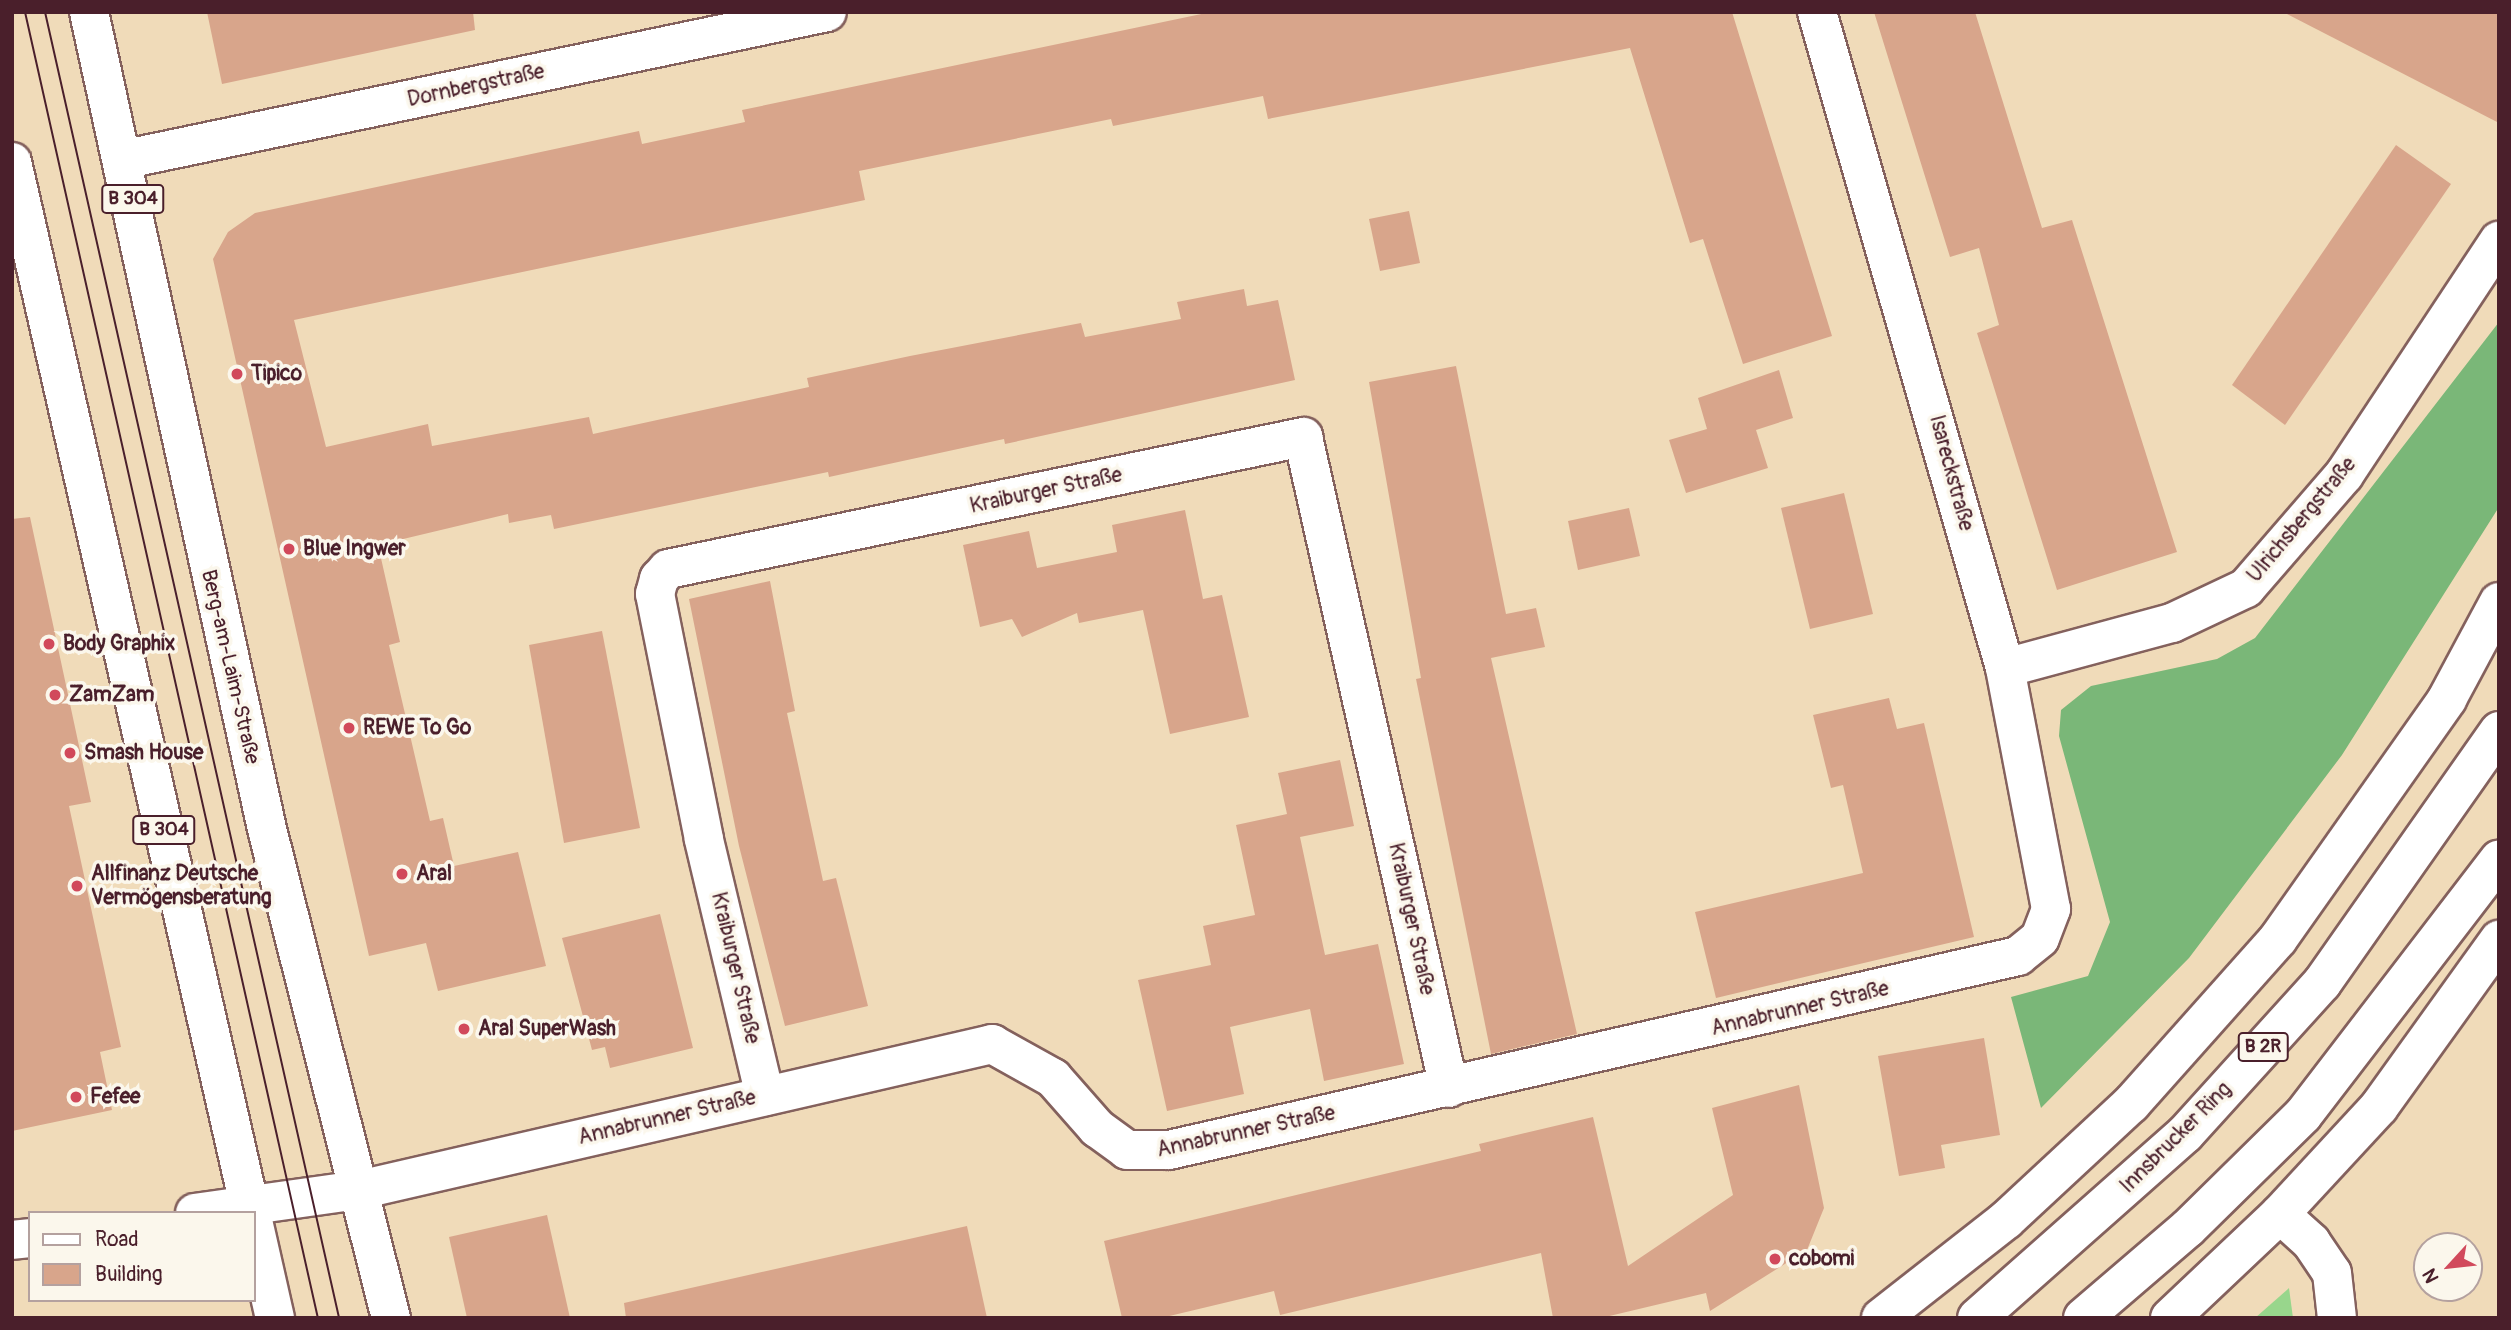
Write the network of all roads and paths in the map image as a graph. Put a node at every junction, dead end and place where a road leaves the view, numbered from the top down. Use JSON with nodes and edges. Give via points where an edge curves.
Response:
{"nodes":[{"id":1,"x":89,"y":12,"type":"edge"},
{"id":2,"x":827,"y":12,"type":"edge"},
{"id":3,"x":1817,"y":12,"type":"edge"},
{"id":4,"x":126,"y":159,"type":"junction"},
{"id":5,"x":12,"y":162,"type":"edge"},
{"id":6,"x":2499,"y":241,"type":"edge"},
{"id":7,"x":2499,"y":602,"type":"edge"},
{"id":8,"x":2005,"y":668,"type":"junction"},
{"id":9,"x":2499,"y":731,"type":"edge"},
{"id":10,"x":2499,"y":860,"type":"edge"},
{"id":11,"x":2040,"y":938,"type":"joint"},
{"id":12,"x":2499,"y":940,"type":"edge"},
{"id":13,"x":1449,"y":1088,"type":"junction"},
{"id":14,"x":765,"y":1096,"type":"junction"},
{"id":15,"x":359,"y":1190,"type":"junction"},
{"id":16,"x":251,"y":1211,"type":"edge"},
{"id":17,"x":256,"y":1212,"type":"edge"},
{"id":18,"x":2280,"y":1214,"type":"junction"},
{"id":19,"x":256,"y":1235,"type":"edge"},
{"id":20,"x":275,"y":1318,"type":"edge"},
{"id":21,"x":391,"y":1318,"type":"edge"},
{"id":22,"x":1881,"y":1318,"type":"edge"},
{"id":23,"x":1976,"y":1318,"type":"edge"},
{"id":24,"x":2083,"y":1318,"type":"edge"},
{"id":25,"x":2170,"y":1318,"type":"edge"},
{"id":26,"x":2337,"y":1318,"type":"edge"}],
"edges":[{"from":1,"to":4,"type":"main road","name":"Berg-am-Laim-Straße","number":"B 304"},
{"from":2,"to":4,"type":"main road","name":"Dornbergstraße"},
{"from":3,"to":8,"type":"main road","name":"Isareckstraße"},
{"from":4,"to":15,"type":"main road","name":"Berg-am-Laim-Straße","number":"B 304","via":[[187,481]]},
{"from":5,"to":16,"type":"main road","number":"B 304"},
{"from":6,"to":8,"type":"main road","name":"Ulrichsbergstraße","via":[[2344,475],[2246,588],[2172,624]]},
{"from":7,"to":22,"type":"main road","via":[[2447,699],[2278,939],[2131,1104],[2006,1220]]},
{"from":8,"to":11,"type":"main road","name":"Isareckstraße","via":[[2048,878],[2051,909]]},
{"from":9,"to":23,"type":"main road","name":"Innsbrucker Ring","number":"B 2R","via":[[2322,983],[2185,1134]]},
{"from":10,"to":24,"type":"main road","via":[[2303,1115],[2188,1228]]},
{"from":11,"to":13,"type":"main road","name":"Annabrunner Straße","via":[[1994,965]]},
{"from":12,"to":18,"type":"main road","via":[[2379,1107]]},
{"from":13,"to":14,"type":"main road","name":"Annabrunner Straße","via":[[1141,1153],[1097,1128],[1053,1078],[1023,1056],[992,1044]]},
{"from":13,"to":14,"type":"main road","name":"Kraiburger Straße","via":[[1303,437],[668,569],[659,579],[655,594],[704,839]]},
{"from":14,"to":15,"type":"main road","name":"Annabrunner Straße"},
{"from":15,"to":17,"type":"main road","name":"Annabrunner Straße"},
{"from":15,"to":21,"type":"main road","name":"Berg-am-Laim-Straße","number":"B 304"},
{"from":18,"to":25,"type":"main road"},
{"from":18,"to":26,"type":"main road","via":[[2311,1242],[2332,1273]]},
{"from":19,"to":20,"type":"main road","number":"B 304"}]}
